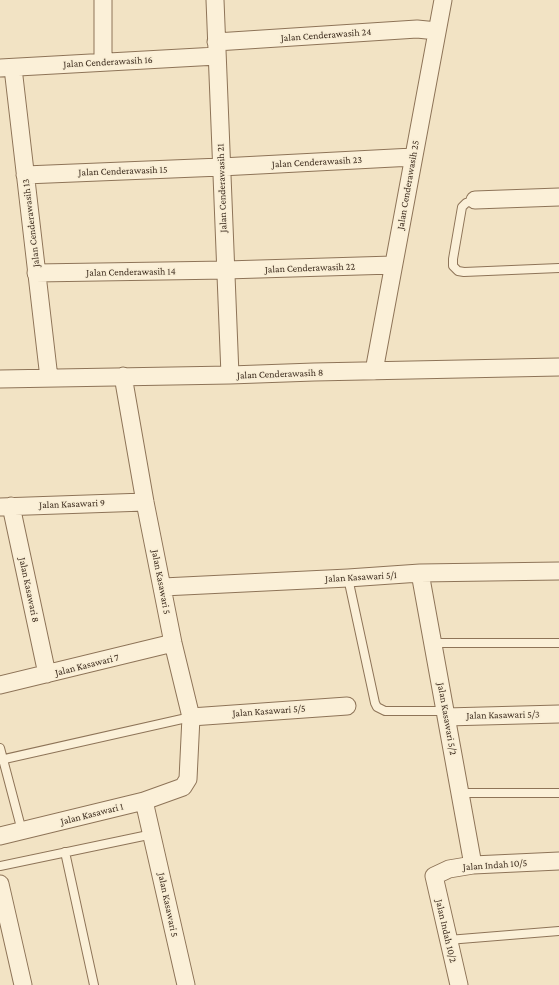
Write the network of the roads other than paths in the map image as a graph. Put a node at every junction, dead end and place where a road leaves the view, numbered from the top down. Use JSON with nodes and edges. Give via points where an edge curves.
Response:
{"nodes":[{"id":1,"x":103,"y":0,"type":"edge"},
{"id":2,"x":215,"y":0,"type":"edge"},
{"id":3,"x":442,"y":0,"type":"edge"},
{"id":4,"x":436,"y":31,"type":"junction"},
{"id":5,"x":217,"y":49,"type":"junction"},
{"id":6,"x":103,"y":62,"type":"junction"},
{"id":7,"x":6,"y":68,"type":"edge"},
{"id":8,"x":413,"y":157,"type":"junction"},
{"id":9,"x":221,"y":167,"type":"junction"},
{"id":10,"x":25,"y":176,"type":"junction"},
{"id":11,"x":559,"y":197,"type":"edge"},
{"id":12,"x":475,"y":200,"type":"joint"},
{"id":13,"x":394,"y":265,"type":"junction"},
{"id":14,"x":559,"y":268,"type":"edge"},
{"id":15,"x":226,"y":270,"type":"junction"},
{"id":16,"x":36,"y":273,"type":"junction"},
{"id":17,"x":559,"y":367,"type":"edge"},
{"id":18,"x":374,"y":371,"type":"junction"},
{"id":19,"x":123,"y":376,"type":"junction"},
{"id":20,"x":230,"y":376,"type":"junction"},
{"id":21,"x":49,"y":378,"type":"junction"},
{"id":22,"x":0,"y":379,"type":"edge"},
{"id":23,"x":145,"y":502,"type":"junction"},
{"id":24,"x":6,"y":506,"type":"edge"},
{"id":25,"x":559,"y":571,"type":"edge"},
{"id":26,"x":420,"y":573,"type":"junction"},
{"id":27,"x":348,"y":578,"type":"junction"},
{"id":28,"x":163,"y":587,"type":"junction"},
{"id":29,"x":173,"y":643,"type":"junction"},
{"id":30,"x":559,"y":643,"type":"edge"},
{"id":31,"x":433,"y":644,"type":"junction"},
{"id":32,"x":47,"y":674,"type":"junction"},
{"id":33,"x":0,"y":685,"type":"edge"},
{"id":34,"x":347,"y":706,"type":"dead end"},
{"id":35,"x":446,"y":714,"type":"junction"},
{"id":36,"x":559,"y":714,"type":"edge"},
{"id":37,"x":191,"y":716,"type":"junction"},
{"id":38,"x":0,"y":748,"type":"edge"},
{"id":39,"x":1,"y":760,"type":"edge"},
{"id":40,"x":182,"y":787,"type":"joint"},
{"id":41,"x":460,"y":793,"type":"junction"},
{"id":42,"x":559,"y":793,"type":"edge"},
{"id":43,"x":144,"y":801,"type":"junction"},
{"id":44,"x":22,"y":831,"type":"junction"},
{"id":45,"x":152,"y":834,"type":"junction"},
{"id":46,"x":0,"y":836,"type":"edge"},
{"id":47,"x":65,"y":852,"type":"junction"},
{"id":48,"x":559,"y":861,"type":"edge"},
{"id":49,"x":473,"y":865,"type":"junction"},
{"id":50,"x":0,"y":866,"type":"edge"},
{"id":51,"x":434,"y":876,"type":"joint"},
{"id":52,"x":0,"y":884,"type":"edge"},
{"id":53,"x":559,"y":931,"type":"edge"},
{"id":54,"x":448,"y":940,"type":"junction"},
{"id":55,"x":23,"y":985,"type":"edge"},
{"id":56,"x":94,"y":985,"type":"edge"},
{"id":57,"x":186,"y":985,"type":"edge"},
{"id":58,"x":459,"y":985,"type":"edge"}],
"edges":[{"from":1,"to":6,"type":"street"},
{"from":2,"to":5,"type":"street","name":"Jalan Cenderawasih 21"},
{"from":3,"to":4,"type":"street","name":"Jalan Cenderawasih 25"},
{"from":4,"to":5,"type":"street","name":"Jalan Cenderawasih 24","via":[[417,29]]},
{"from":4,"to":8,"type":"street","name":"Jalan Cenderawasih 25"},
{"from":5,"to":6,"type":"street","name":"Jalan Cenderawasih 16"},
{"from":5,"to":9,"type":"street","name":"Jalan Cenderawasih 21"},
{"from":6,"to":7,"type":"street","name":"Jalan Cenderawasih 16"},
{"from":7,"to":10,"type":"street","name":"Jalan Cenderawasih 13"},
{"from":8,"to":9,"type":"street","name":"Jalan Cenderawasih 23"},
{"from":8,"to":13,"type":"street","name":"Jalan Cenderawasih 25"},
{"from":9,"to":10,"type":"street","name":"Jalan Cenderawasih 15"},
{"from":9,"to":15,"type":"street","name":"Jalan Cenderawasih 21"},
{"from":10,"to":16,"type":"street","name":"Jalan Cenderawasih 13"},
{"from":11,"to":12,"type":"street"},
{"from":12,"to":14,"type":"lane","via":[[462,207],[452,259],[453,266],[464,272]]},
{"from":13,"to":15,"type":"street","name":"Jalan Cenderawasih 22"},
{"from":13,"to":18,"type":"street","name":"Jalan Cenderawasih 25"},
{"from":15,"to":16,"type":"street","name":"Jalan Cenderawasih 14"},
{"from":15,"to":20,"type":"street","name":"Jalan Cenderawasih 21"},
{"from":16,"to":21,"type":"street","name":"Jalan Cenderawasih 13"},
{"from":17,"to":18,"type":"street","name":"Jalan Cenderawasih 8"},
{"from":18,"to":20,"type":"street","name":"Jalan Cenderawasih 8"},
{"from":19,"to":20,"type":"street","name":"Jalan Cenderawasih 8"},
{"from":19,"to":21,"type":"street","name":"Jalan Cenderawasih 8"},
{"from":19,"to":23,"type":"street","name":"Jalan Kasawari 5"},
{"from":21,"to":22,"type":"street","name":"Jalan Cenderawasih 8"},
{"from":23,"to":24,"type":"street","name":"Jalan Kasawari 9"},
{"from":23,"to":28,"type":"street","name":"Jalan Kasawari 5"},
{"from":24,"to":32,"type":"street","name":"Jalan Kasawari 8"},
{"from":25,"to":26,"type":"street","name":"Jalan Kasawari 5/1"},
{"from":26,"to":27,"type":"street","name":"Jalan Kasawari 5/1"},
{"from":26,"to":31,"type":"street","name":"Jalan Kasawari 5/2"},
{"from":27,"to":28,"type":"street","name":"Jalan Kasawari 5/1"},
{"from":27,"to":35,"type":"lane","via":[[377,707],[385,711]]},
{"from":28,"to":29,"type":"street","name":"Jalan Kasawari 5"},
{"from":29,"to":32,"type":"street","name":"Jalan Kasawari 7"},
{"from":29,"to":37,"type":"street","name":"Jalan Kasawari 5"},
{"from":30,"to":31,"type":"lane"},
{"from":31,"to":35,"type":"street","name":"Jalan Kasawari 5/2"},
{"from":32,"to":33,"type":"street","name":"Jalan Kasawari 7"},
{"from":34,"to":37,"type":"street","name":"Jalan Kasawari 5/5"},
{"from":35,"to":36,"type":"street","name":"Jalan Kasawari 5/3"},
{"from":35,"to":41,"type":"street","name":"Jalan Kasawari 5/2"},
{"from":37,"to":39,"type":"lane"},
{"from":37,"to":40,"type":"street","name":"Jalan Kasawari 5","via":[[188,779]]},
{"from":38,"to":39,"type":"lane"},
{"from":39,"to":44,"type":"lane"},
{"from":40,"to":43,"type":"street","name":"Jalan Kasawari 1"},
{"from":41,"to":42,"type":"lane"},
{"from":41,"to":49,"type":"street","name":"Jalan Kasawari 5/2"},
{"from":43,"to":44,"type":"street","name":"Jalan Kasawari 1"},
{"from":43,"to":45,"type":"street","name":"Jalan Kasawari 5"},
{"from":44,"to":46,"type":"street","name":"Jalan Kasawari 1"},
{"from":45,"to":47,"type":"lane"},
{"from":45,"to":57,"type":"street","name":"Jalan Kasawari 5"},
{"from":47,"to":50,"type":"lane"},
{"from":47,"to":56,"type":"lane"},
{"from":48,"to":49,"type":"street","name":"Jalan Indah 10/5"},
{"from":49,"to":51,"type":"street","name":"Jalan Indah 10/5","via":[[450,869]]},
{"from":51,"to":54,"type":"street","name":"Jalan Indah 10/2"},
{"from":52,"to":55,"type":"street"},
{"from":53,"to":54,"type":"lane"},
{"from":54,"to":58,"type":"street","name":"Jalan Indah 10/2"}]}
